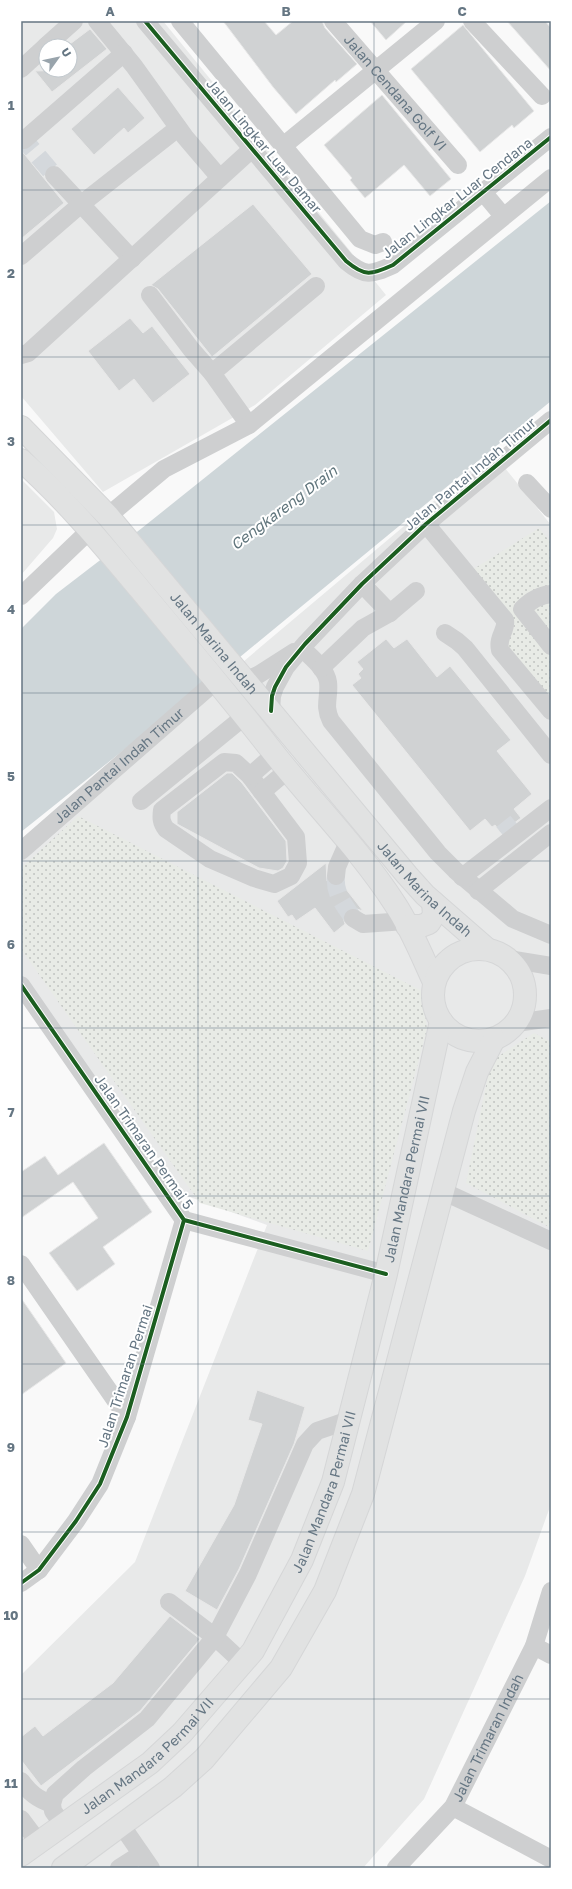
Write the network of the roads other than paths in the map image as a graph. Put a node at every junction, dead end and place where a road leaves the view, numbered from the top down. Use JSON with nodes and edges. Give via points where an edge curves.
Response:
{"nodes":[{"id":1,"x":74,"y":21,"type":"edge"},
{"id":2,"x":97,"y":21,"type":"edge"},
{"id":3,"x":145,"y":21,"type":"edge"},
{"id":4,"x":180,"y":21,"type":"edge"},
{"id":5,"x":333,"y":21,"type":"edge"},
{"id":6,"x":436,"y":21,"type":"edge"},
{"id":7,"x":472,"y":21,"type":"edge"},
{"id":8,"x":55,"y":38,"type":"edge"},
{"id":9,"x":38,"y":53,"type":"edge"},
{"id":10,"x":124,"y":53,"type":"junction"},
{"id":11,"x":21,"y":69,"type":"edge"},
{"id":12,"x":374,"y":70,"type":"junction"},
{"id":13,"x":542,"y":96,"type":"dead end"},
{"id":14,"x":178,"y":128,"type":"junction"},
{"id":15,"x":551,"y":137,"type":"edge"},
{"id":16,"x":24,"y":140,"type":"dead end"},
{"id":17,"x":283,"y":146,"type":"junction"},
{"id":18,"x":252,"y":149,"type":"junction"},
{"id":19,"x":458,"y":165,"type":"dead end"},
{"id":20,"x":54,"y":175,"type":"tunnel mouth"},
{"id":21,"x":220,"y":178,"type":"junction"},
{"id":22,"x":551,"y":178,"type":"edge"},
{"id":23,"x":483,"y":192,"type":"junction"},
{"id":24,"x":80,"y":205,"type":"junction"},
{"id":25,"x":503,"y":216,"type":"junction"},
{"id":26,"x":383,"y":242,"type":"dead end"},
{"id":27,"x":21,"y":256,"type":"edge"},
{"id":28,"x":132,"y":259,"type":"junction"},
{"id":29,"x":374,"y":273,"type":"joint"},
{"id":30,"x":316,"y":286,"type":"dead end"},
{"id":31,"x":150,"y":295,"type":"dead end"},
{"id":32,"x":21,"y":355,"type":"edge"},
{"id":33,"x":212,"y":373,"type":"junction"},
{"id":34,"x":551,"y":420,"type":"edge"},
{"id":35,"x":249,"y":425,"type":"junction"},
{"id":36,"x":21,"y":427,"type":"edge"},
{"id":37,"x":21,"y":460,"type":"edge"},
{"id":38,"x":527,"y":483,"type":"dead end"},
{"id":39,"x":78,"y":484,"type":"junction"},
{"id":40,"x":63,"y":500,"type":"junction"},
{"id":41,"x":551,"y":509,"type":"edge"},
{"id":42,"x":115,"y":524,"type":"junction"},
{"id":43,"x":426,"y":524,"type":"junction"},
{"id":44,"x":96,"y":537,"type":"junction"},
{"id":45,"x":362,"y":584,"type":"junction"},
{"id":46,"x":416,"y":591,"type":"dead end"},
{"id":47,"x":551,"y":594,"type":"edge"},
{"id":48,"x":21,"y":596,"type":"edge"},
{"id":49,"x":522,"y":609,"type":"junction"},
{"id":50,"x":390,"y":613,"type":"junction"},
{"id":51,"x":505,"y":620,"type":"junction"},
{"id":52,"x":445,"y":633,"type":"dead end"},
{"id":53,"x":305,"y":644,"type":"junction"},
{"id":54,"x":551,"y":646,"type":"edge"},
{"id":55,"x":325,"y":664,"type":"junction"},
{"id":56,"x":239,"y":673,"type":"junction"},
{"id":57,"x":216,"y":679,"type":"junction"},
{"id":58,"x":271,"y":711,"type":"junction"},
{"id":59,"x":551,"y":711,"type":"edge"},
{"id":60,"x":245,"y":716,"type":"junction"},
{"id":61,"x":216,"y":739,"type":"junction"},
{"id":62,"x":551,"y":755,"type":"edge"},
{"id":63,"x":224,"y":762,"type":"junction"},
{"id":64,"x":281,"y":762,"type":"junction"},
{"id":65,"x":250,"y":776,"type":"junction"},
{"id":66,"x":262,"y":792,"type":"junction"},
{"id":67,"x":551,"y":795,"type":"edge"},
{"id":68,"x":141,"y":801,"type":"dead end"},
{"id":69,"x":551,"y":808,"type":"edge"},
{"id":70,"x":522,"y":818,"type":"tunnel mouth"},
{"id":71,"x":551,"y":833,"type":"edge"},
{"id":72,"x":502,"y":834,"type":"tunnel mouth"},
{"id":73,"x":348,"y":842,"type":"junction"},
{"id":74,"x":21,"y":850,"type":"edge"},
{"id":75,"x":458,"y":874,"type":"junction"},
{"id":76,"x":336,"y":876,"type":"tunnel mouth"},
{"id":77,"x":478,"y":891,"type":"junction"},
{"id":78,"x":433,"y":902,"type":"junction"},
{"id":79,"x":353,"y":918,"type":"tunnel mouth"},
{"id":80,"x":406,"y":923,"type":"junction"},
{"id":81,"x":551,"y":935,"type":"edge"},
{"id":82,"x":487,"y":949,"type":"junction"},
{"id":83,"x":508,"y":959,"type":"junction"},
{"id":84,"x":551,"y":966,"type":"edge"},
{"id":85,"x":434,"y":982,"type":"junction"},
{"id":86,"x":21,"y":985,"type":"edge"},
{"id":87,"x":551,"y":1018,"type":"edge"},
{"id":88,"x":441,"y":1021,"type":"junction"},
{"id":89,"x":516,"y":1023,"type":"junction"},
{"id":90,"x":494,"y":1039,"type":"junction"},
{"id":91,"x":442,"y":1191,"type":"junction"},
{"id":92,"x":184,"y":1220,"type":"junction"},
{"id":93,"x":551,"y":1241,"type":"edge"},
{"id":94,"x":21,"y":1264,"type":"edge"},
{"id":95,"x":386,"y":1274,"type":"junction"},
{"id":96,"x":127,"y":1417,"type":"junction"},
{"id":97,"x":349,"y":1420,"type":"junction"},
{"id":98,"x":21,"y":1544,"type":"edge"},
{"id":99,"x":38,"y":1570,"type":"junction"},
{"id":100,"x":21,"y":1583,"type":"edge"},
{"id":101,"x":551,"y":1592,"type":"edge"},
{"id":102,"x":169,"y":1602,"type":"dead end"},
{"id":103,"x":215,"y":1637,"type":"junction"},
{"id":104,"x":534,"y":1646,"type":"junction"},
{"id":105,"x":551,"y":1655,"type":"edge"},
{"id":106,"x":243,"y":1663,"type":"junction"},
{"id":107,"x":21,"y":1781,"type":"edge"},
{"id":108,"x":52,"y":1804,"type":"junction"},
{"id":109,"x":453,"y":1807,"type":"junction"},
{"id":110,"x":21,"y":1819,"type":"edge"},
{"id":111,"x":63,"y":1825,"type":"junction"},
{"id":112,"x":122,"y":1826,"type":"junction"},
{"id":113,"x":39,"y":1843,"type":"junction"},
{"id":114,"x":21,"y":1855,"type":"edge"},
{"id":115,"x":551,"y":1859,"type":"edge"},
{"id":116,"x":146,"y":1861,"type":"edge"},
{"id":117,"x":64,"y":1868,"type":"edge"},
{"id":118,"x":119,"y":1868,"type":"edge"},
{"id":119,"x":396,"y":1868,"type":"edge"}],
"edges":[{"from":1,"to":8,"type":"street"},
{"from":2,"to":10,"type":"street"},
{"from":3,"to":18,"type":"street","name":"Jalan Lingkar Luar Damar"},
{"from":4,"to":17,"type":"street"},
{"from":5,"to":12,"type":"street","name":"Jalan Cendana Golf VI"},
{"from":6,"to":12,"type":"street"},
{"from":7,"to":13,"type":"street"},
{"from":9,"to":11,"type":"street"},
{"from":10,"to":14,"type":"street"},
{"from":10,"to":16,"type":"street"},
{"from":12,"to":17,"type":"street"},
{"from":12,"to":19,"type":"street","name":"Jalan Cendana Golf VI"},
{"from":14,"to":21,"type":"street"},
{"from":14,"to":24,"type":"street"},
{"from":15,"to":23,"type":"street","name":"Jalan Lingkar Luar Cendana"},
{"from":17,"to":26,"type":"street","via":[[360,239],[375,245]]},
{"from":18,"to":21,"type":"street"},
{"from":18,"to":29,"type":"street","name":"Jalan Lingkar Luar Damar","via":[[346,261],[358,270]]},
{"from":20,"to":24,"type":"street"},
{"from":21,"to":28,"type":"street"},
{"from":22,"to":25,"type":"street"},
{"from":23,"to":25,"type":"street"},
{"from":23,"to":29,"type":"street","name":"Jalan Lingkar Luar Cendana","via":[[393,265]]},
{"from":24,"to":27,"type":"street"},
{"from":24,"to":28,"type":"street"},
{"from":25,"to":35,"type":"street"},
{"from":28,"to":32,"type":"street","via":[[28,353]]},
{"from":30,"to":33,"type":"street"},
{"from":31,"to":33,"type":"street"},
{"from":33,"to":35,"type":"street"},
{"from":34,"to":43,"type":"street","name":"Jalan Pantai Indah Timur"},
{"from":35,"to":42,"type":"street","via":[[164,469]]},
{"from":36,"to":39,"type":"main road","name":"Jalan Marina Indah"},
{"from":37,"to":40,"type":"main road","name":"Jalan Marina Indah"},
{"from":38,"to":41,"type":"street"},
{"from":39,"to":40,"type":"main road","via":[[80,489],[77,496]]},
{"from":39,"to":42,"type":"main road","name":"Jalan Marina Indah"},
{"from":40,"to":44,"type":"main road","name":"Jalan Marina Indah"},
{"from":42,"to":44,"type":"main road","via":[[94,524]]},
{"from":42,"to":56,"type":"main road","name":"Jalan Marina Indah"},
{"from":43,"to":45,"type":"street","name":"Jalan Pantai Indah Timur"},
{"from":43,"to":51,"type":"street"},
{"from":44,"to":48,"type":"street"},
{"from":44,"to":57,"type":"main road","name":"Jalan Marina Indah"},
{"from":45,"to":50,"type":"street"},
{"from":45,"to":53,"type":"street","name":"Jalan Pantai Indah Timur"},
{"from":46,"to":50,"type":"street"},
{"from":47,"to":49,"type":"street","via":[[533,600]]},
{"from":49,"to":51,"type":"street"},
{"from":49,"to":54,"type":"street"},
{"from":50,"to":55,"type":"street","via":[[364,628]]},
{"from":51,"to":59,"type":"street","via":[[505,629],[500,635],[500,650]]},
{"from":52,"to":62,"type":"street","via":[[465,648]]},
{"from":53,"to":55,"type":"street"},
{"from":53,"to":56,"type":"street","name":"Jalan Pantai Indah Timur","via":[[258,675]]},
{"from":53,"to":58,"type":"street","name":"Jalan Pantai Indah Timur","via":[[286,667],[275,687]]},
{"from":55,"to":75,"type":"street","via":[[328,715],[345,740]]},
{"from":56,"to":58,"type":"main road","name":"Jalan Marina Indah"},
{"from":57,"to":60,"type":"main road","name":"Jalan Marina Indah"},
{"from":57,"to":74,"type":"street","name":"Jalan Pantai Indah Timur"},
{"from":58,"to":78,"type":"main road","name":"Jalan Marina Indah","via":[[406,875]]},
{"from":60,"to":61,"type":"street"},
{"from":60,"to":64,"type":"main road","name":"Jalan Marina Indah"},
{"from":61,"to":63,"type":"street"},
{"from":61,"to":68,"type":"street"},
{"from":63,"to":65,"type":"street","via":[[236,762]]},
{"from":63,"to":66,"type":"street","via":[[162,810],[160,819],[166,829],[210,858],[274,884],[291,876],[298,863],[296,837]]},
{"from":64,"to":65,"type":"street"},
{"from":64,"to":66,"type":"street"},
{"from":64,"to":73,"type":"main road","name":"Jalan Marina Indah"},
{"from":65,"to":66,"type":"street"},
{"from":67,"to":70,"type":"street"},
{"from":69,"to":75,"type":"street"},
{"from":71,"to":77,"type":"street"},
{"from":72,"to":75,"type":"street"},
{"from":73,"to":76,"type":"street"},
{"from":73,"to":80,"type":"main road","name":"Jalan Marina Indah","via":[[380,882]]},
{"from":75,"to":77,"type":"street"},
{"from":77,"to":81,"type":"street","via":[[513,919]]},
{"from":78,"to":80,"type":"main road","via":[[434,914],[429,924],[421,926]]},
{"from":78,"to":82,"type":"main road","name":"Jalan Marina Indah"},
{"from":79,"to":80,"type":"street","via":[[363,924]]},
{"from":80,"to":85,"type":"main road","name":"Jalan Marina Indah"},
{"from":82,"to":83,"type":"main road","via":[[498,952]]},
{"from":82,"to":85,"type":"main road","via":[[470,949],[454,956],[442,967]]},
{"from":83,"to":84,"type":"street"},
{"from":83,"to":89,"type":"main road","via":[[519,972],[525,989],[524,1006]]},
{"from":85,"to":88,"type":"main road","via":[[432,996]]},
{"from":86,"to":92,"type":"street","name":"Jalan Trimaran Permai 5"},
{"from":87,"to":89,"type":"street"},
{"from":88,"to":90,"type":"main road","via":[[451,1032],[464,1039],[479,1042]]},
{"from":88,"to":95,"type":"main road","name":"Jalan Mandara Permai VII"},
{"from":89,"to":90,"type":"main road","via":[[506,1033]]},
{"from":90,"to":91,"type":"main road","via":[[477,1072]]},
{"from":91,"to":93,"type":"street"},
{"from":91,"to":112,"type":"main road","via":[[363,1494],[325,1591],[281,1668],[204,1759],[173,1787]]},
{"from":92,"to":95,"type":"street","name":"Jalan Trimaran Permai 5"},
{"from":92,"to":96,"type":"street","name":"Jalan Trimaran Permai"},
{"from":94,"to":96,"type":"street"},
{"from":95,"to":97,"type":"main road","name":"Jalan Mandara Permai VII"},
{"from":96,"to":99,"type":"street","name":"Jalan Trimaran Permai","via":[[100,1484],[76,1521]]},
{"from":97,"to":103,"type":"street","via":[[317,1431],[305,1444],[248,1574]]},
{"from":97,"to":106,"type":"main road","name":"Jalan Mandara Permai VII","via":[[333,1482],[302,1560],[253,1651]]},
{"from":98,"to":99,"type":"street"},
{"from":99,"to":100,"type":"street","name":"Jalan Trimaran Permai"},
{"from":101,"to":104,"type":"street","name":"Jalan Trimaran Indah"},
{"from":102,"to":103,"type":"street"},
{"from":103,"to":106,"type":"street"},
{"from":103,"to":108,"type":"street","via":[[147,1719],[84,1768],[55,1794]]},
{"from":104,"to":105,"type":"street"},
{"from":104,"to":109,"type":"street","name":"Jalan Trimaran Indah"},
{"from":106,"to":111,"type":"main road","name":"Jalan Mandara Permai VII","via":[[182,1733],[150,1763]]},
{"from":107,"to":108,"type":"street","via":[[31,1794]]},
{"from":108,"to":111,"type":"street"},
{"from":109,"to":115,"type":"street"},
{"from":109,"to":119,"type":"street","name":"Jalan Trimaran Indah"},
{"from":110,"to":113,"type":"street"},
{"from":111,"to":113,"type":"main road","name":"Jalan Mandara Permai VII"},
{"from":112,"to":116,"type":"street"},
{"from":112,"to":117,"type":"main road"},
{"from":113,"to":114,"type":"main road","name":"Jalan Mandara Permai VII"},
{"from":116,"to":118,"type":"street"}]}
